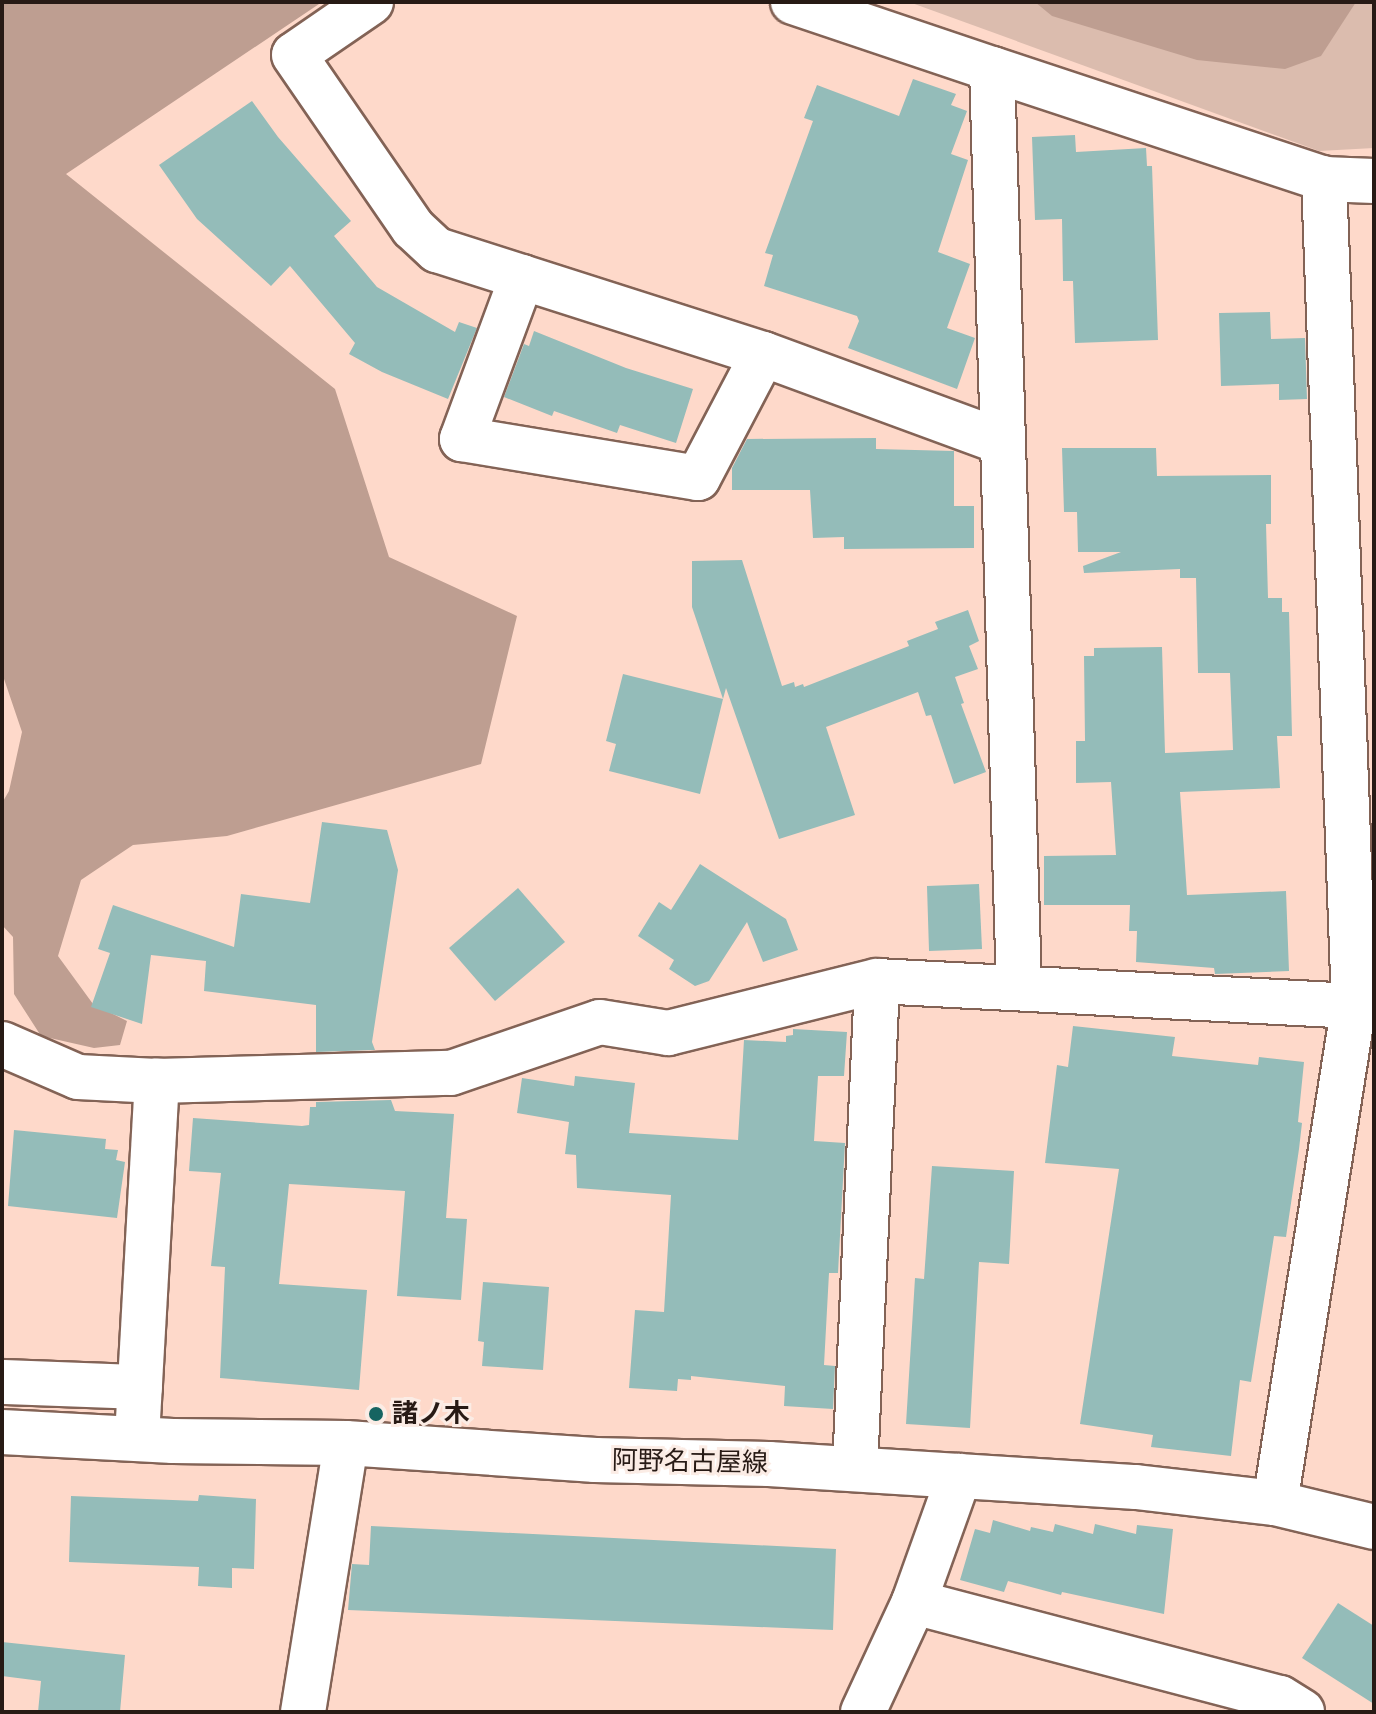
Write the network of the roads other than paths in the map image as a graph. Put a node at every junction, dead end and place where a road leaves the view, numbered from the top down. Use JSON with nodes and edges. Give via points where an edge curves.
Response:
{"nodes":[{"id":1,"x":371,"y":2,"type":"edge"},
{"id":2,"x":793,"y":2,"type":"edge"},
{"id":3,"x":992,"y":69,"type":"junction"},
{"id":4,"x":1324,"y":179,"type":"junction"},
{"id":5,"x":1374,"y":181,"type":"edge"},
{"id":6,"x":522,"y":277,"type":"junction"},
{"id":7,"x":763,"y":354,"type":"junction"},
{"id":8,"x":1000,"y":441,"type":"junction"},
{"id":9,"x":877,"y":981,"type":"junction"},
{"id":10,"x":1019,"y":988,"type":"junction"},
{"id":11,"x":1364,"y":1006,"type":"edge"},
{"id":12,"x":2,"y":1044,"type":"edge"},
{"id":13,"x":157,"y":1081,"type":"junction"},
{"id":14,"x":2,"y":1382,"type":"edge"},
{"id":15,"x":140,"y":1387,"type":"junction"},
{"id":16,"x":2,"y":1432,"type":"edge"},
{"id":17,"x":137,"y":1437,"type":"junction"},
{"id":18,"x":346,"y":1443,"type":"junction"},
{"id":19,"x":855,"y":1468,"type":"junction"},
{"id":20,"x":959,"y":1476,"type":"junction"},
{"id":21,"x":1275,"y":1503,"type":"junction"},
{"id":22,"x":1374,"y":1527,"type":"edge"},
{"id":23,"x":914,"y":1602,"type":"junction"},
{"id":24,"x":303,"y":1712,"type":"edge"},
{"id":25,"x":863,"y":1712,"type":"edge"},
{"id":26,"x":1302,"y":1712,"type":"edge"}],
"edges":[{"from":1,"to":6,"type":"street","via":[[294,55],[413,228],[437,250]]},
{"from":2,"to":3,"type":"street"},
{"from":3,"to":4,"type":"street"},
{"from":3,"to":8,"type":"street"},
{"from":4,"to":5,"type":"street"},
{"from":4,"to":11,"type":"street"},
{"from":6,"to":7,"type":"street"},
{"from":6,"to":7,"type":"street","via":[[462,439],[698,478]]},
{"from":7,"to":8,"type":"street"},
{"from":8,"to":10,"type":"street"},
{"from":9,"to":10,"type":"street"},
{"from":9,"to":13,"type":"street","via":[[668,1033],[600,1022],[451,1073]]},
{"from":9,"to":19,"type":"street"},
{"from":10,"to":11,"type":"street"},
{"from":11,"to":21,"type":"street"},
{"from":12,"to":13,"type":"street","via":[[78,1077]]},
{"from":13,"to":15,"type":"street"},
{"from":14,"to":15,"type":"street"},
{"from":15,"to":17,"type":"street"},
{"from":16,"to":17,"type":"street","name":"阿野名古屋線"},
{"from":17,"to":18,"type":"street","name":"阿野名古屋線"},
{"from":18,"to":19,"type":"street","name":"阿野名古屋線","via":[[595,1460]]},
{"from":18,"to":24,"type":"street"},
{"from":19,"to":20,"type":"street","name":"阿野名古屋線"},
{"from":20,"to":21,"type":"street","name":"阿野名古屋線","via":[[1136,1487]]},
{"from":20,"to":23,"type":"street"},
{"from":21,"to":22,"type":"street","name":"阿野名古屋線"},
{"from":23,"to":25,"type":"street"},
{"from":23,"to":26,"type":"street","via":[[1280,1698]]}]}
